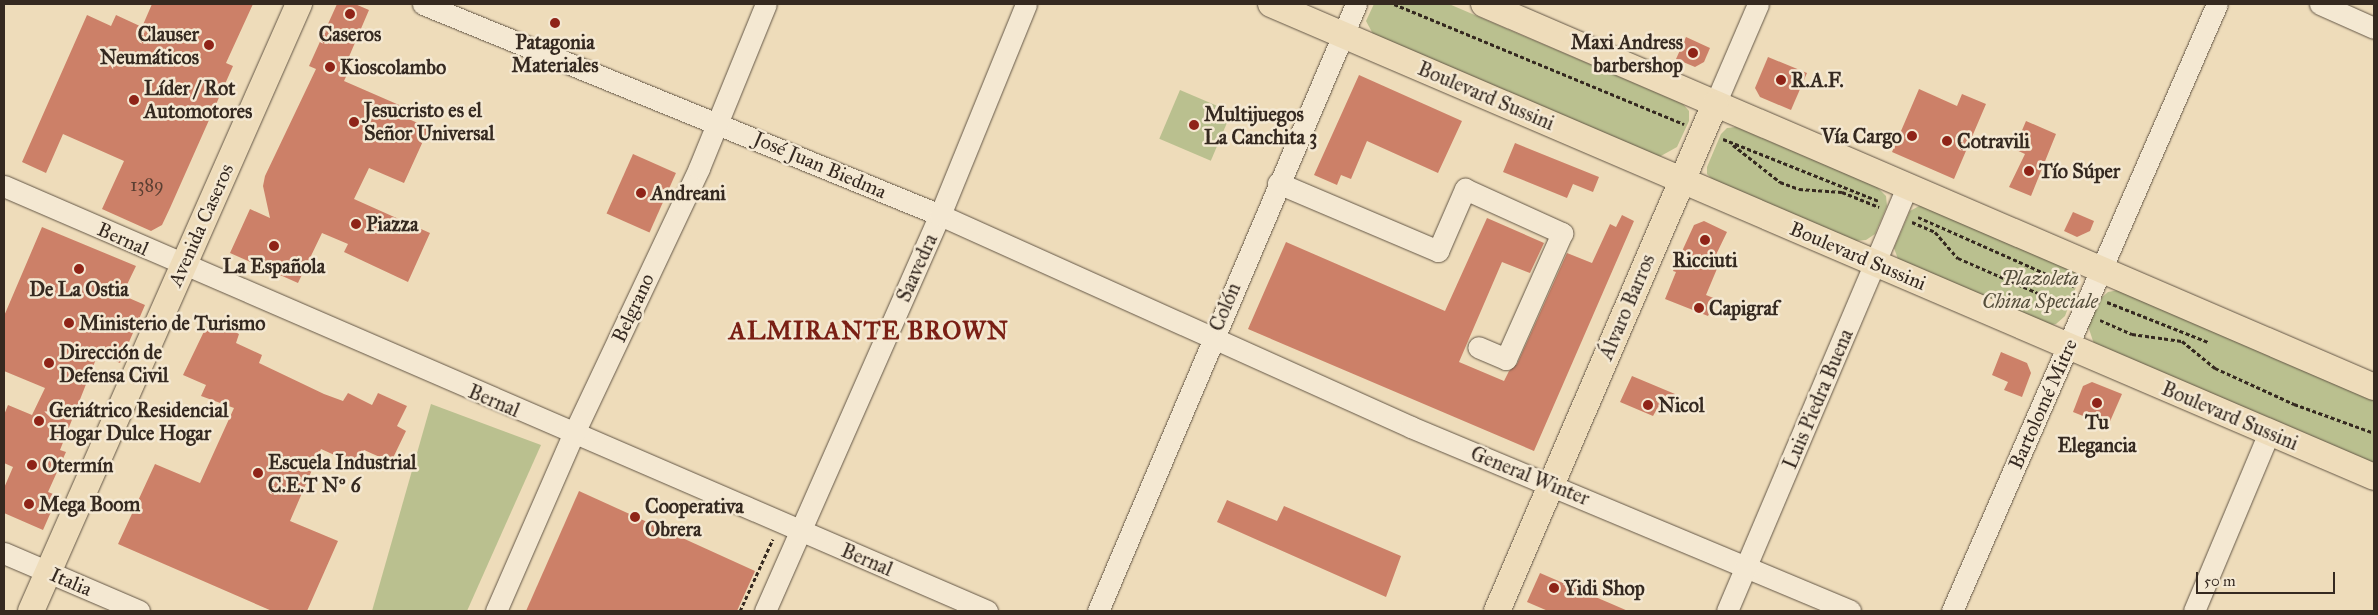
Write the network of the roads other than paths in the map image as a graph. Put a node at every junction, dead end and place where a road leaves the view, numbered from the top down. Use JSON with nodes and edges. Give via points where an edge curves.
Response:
{"nodes":[{"id":1,"x":299,"y":4,"type":"edge"},
{"id":2,"x":423,"y":4,"type":"edge"},
{"id":3,"x":766,"y":4,"type":"edge"},
{"id":4,"x":1026,"y":4,"type":"edge"},
{"id":5,"x":1270,"y":4,"type":"edge"},
{"id":6,"x":1356,"y":4,"type":"edge"},
{"id":7,"x":1484,"y":4,"type":"edge"},
{"id":8,"x":1758,"y":4,"type":"edge"},
{"id":9,"x":2217,"y":4,"type":"edge"},
{"id":10,"x":2320,"y":4,"type":"edge"},
{"id":11,"x":2374,"y":28,"type":"edge"},
{"id":12,"x":1342,"y":35,"type":"junction"},
{"id":13,"x":1715,"y":104,"type":"junction"},
{"id":14,"x":719,"y":122,"type":"junction"},
{"id":15,"x":1681,"y":180,"type":"junction"},
{"id":16,"x":1278,"y":183,"type":"junction"},
{"id":17,"x":4,"y":186,"type":"edge"},
{"id":18,"x":1900,"y":203,"type":"junction"},
{"id":19,"x":940,"y":215,"type":"junction"},
{"id":20,"x":1874,"y":263,"type":"junction"},
{"id":21,"x":183,"y":266,"type":"junction"},
{"id":22,"x":2102,"y":270,"type":"junction"},
{"id":23,"x":1212,"y":338,"type":"junction"},
{"id":24,"x":2068,"y":346,"type":"junction"},
{"id":25,"x":1478,"y":347,"type":"dead end"},
{"id":26,"x":2374,"y":387,"type":"edge"},
{"id":27,"x":2269,"y":432,"type":"junction"},
{"id":28,"x":573,"y":435,"type":"junction"},
{"id":29,"x":2374,"y":477,"type":"edge"},
{"id":30,"x":1552,"y":485,"type":"junction"},
{"id":31,"x":800,"y":531,"type":"junction"},
{"id":32,"x":4,"y":553,"type":"edge"},
{"id":33,"x":1747,"y":567,"type":"junction"},
{"id":34,"x":48,"y":572,"type":"junction"},
{"id":35,"x":31,"y":611,"type":"edge"},
{"id":36,"x":139,"y":611,"type":"edge"},
{"id":37,"x":496,"y":611,"type":"edge"},
{"id":38,"x":765,"y":611,"type":"edge"},
{"id":39,"x":987,"y":611,"type":"edge"},
{"id":40,"x":1098,"y":611,"type":"edge"},
{"id":41,"x":1497,"y":611,"type":"edge"},
{"id":42,"x":1727,"y":611,"type":"edge"},
{"id":43,"x":1850,"y":611,"type":"edge"},
{"id":44,"x":1952,"y":611,"type":"edge"},
{"id":45,"x":2194,"y":611,"type":"edge"}],
"edges":[{"from":1,"to":21,"type":"main road","name":"Avenida Caseros"},
{"from":2,"to":14,"type":"street","name":"José Juan Biedma"},
{"from":3,"to":14,"type":"street","name":"Belgrano"},
{"from":4,"to":19,"type":"street","name":"Saavedra"},
{"from":5,"to":12,"type":"main road","name":"Boulevard Sussini"},
{"from":6,"to":12,"type":"street","name":"Colón"},
{"from":7,"to":13,"type":"main road"},
{"from":8,"to":13,"type":"street","name":"Álvaro Barros"},
{"from":9,"to":22,"type":"street","name":"Bartolomé Mitre"},
{"from":10,"to":11,"type":"street"},
{"from":12,"to":15,"type":"main road","name":"Boulevard Sussini"},
{"from":12,"to":16,"type":"street","name":"Colón"},
{"from":13,"to":15,"type":"main road","name":"Álvaro Barros"},
{"from":13,"to":18,"type":"main road"},
{"from":14,"to":19,"type":"street","name":"José Juan Biedma"},
{"from":14,"to":28,"type":"street","name":"Belgrano"},
{"from":15,"to":20,"type":"main road","name":"Boulevard Sussini"},
{"from":15,"to":30,"type":"main road","name":"Álvaro Barros"},
{"from":16,"to":23,"type":"street","name":"Colón"},
{"from":16,"to":25,"type":"street","via":[[1438,251],[1465,189],[1562,232],[1506,359]]},
{"from":17,"to":21,"type":"street","name":"Bernal"},
{"from":18,"to":20,"type":"street","name":"Luis Piedra Buena"},
{"from":18,"to":22,"type":"main road"},
{"from":19,"to":23,"type":"street","name":"José Juan Biedma"},
{"from":19,"to":31,"type":"street","name":"Saavedra"},
{"from":20,"to":24,"type":"main road","name":"Boulevard Sussini"},
{"from":20,"to":33,"type":"street","name":"Luis Piedra Buena"},
{"from":21,"to":28,"type":"street","name":"Bernal"},
{"from":21,"to":34,"type":"main road","name":"Avenida Caseros"},
{"from":22,"to":24,"type":"street","name":"Bartolomé Mitre"},
{"from":22,"to":26,"type":"main road"},
{"from":23,"to":30,"type":"street","name":"General Winter","via":[[1411,427]]},
{"from":23,"to":40,"type":"street","name":"Colón"},
{"from":24,"to":27,"type":"main road","name":"Boulevard Sussini"},
{"from":24,"to":44,"type":"street","name":"Bartolomé Mitre"},
{"from":27,"to":29,"type":"main road","name":"Boulevard Sussini"},
{"from":27,"to":45,"type":"street"},
{"from":28,"to":31,"type":"street","name":"Bernal"},
{"from":28,"to":37,"type":"street","name":"Belgrano"},
{"from":30,"to":33,"type":"street","name":"General Winter"},
{"from":30,"to":41,"type":"main road","name":"Álvaro Barros"},
{"from":31,"to":38,"type":"street","name":"Saavedra"},
{"from":31,"to":39,"type":"street","name":"Bernal"},
{"from":32,"to":34,"type":"street","name":"Italia"},
{"from":33,"to":42,"type":"street","name":"Luis Piedra Buena"},
{"from":33,"to":43,"type":"street","name":"General Winter"},
{"from":34,"to":35,"type":"main road","name":"Avenida Caseros"},
{"from":34,"to":36,"type":"street","name":"Italia"}]}
